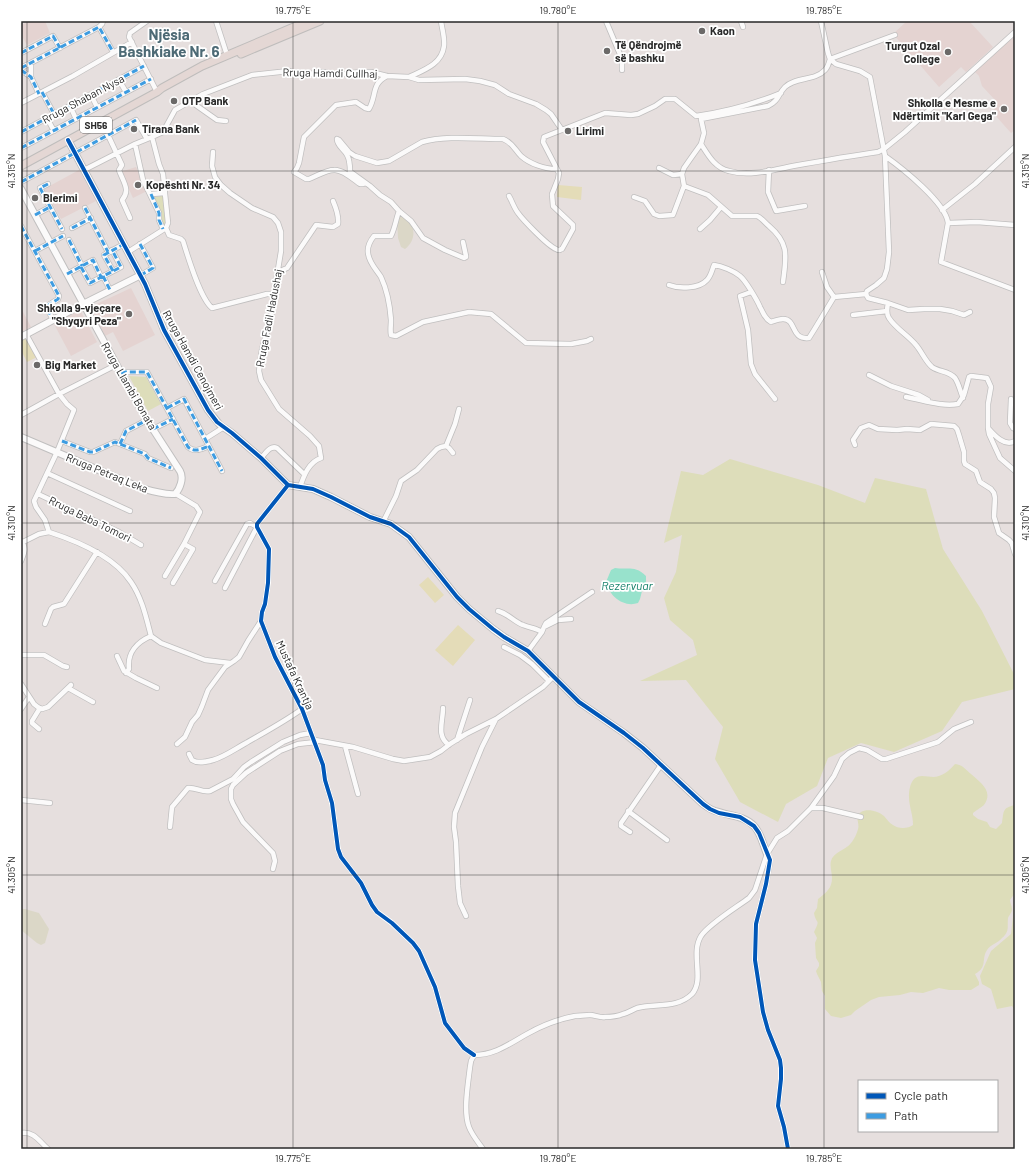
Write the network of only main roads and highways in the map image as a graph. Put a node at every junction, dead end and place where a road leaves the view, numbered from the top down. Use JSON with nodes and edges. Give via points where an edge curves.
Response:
{"nodes":[{"id":1,"x":308,"y":21,"type":"edge"},
{"id":2,"x":320,"y":21,"type":"edge"},
{"id":3,"x":157,"y":92,"type":"junction"},
{"id":4,"x":21,"y":166,"type":"edge"}],
"edges":[{"from":1,"to":3,"type":"main road","number":"SH56","via":[[202,66]]},
{"from":2,"to":3,"type":"main road","number":"SH56"},
{"from":3,"to":4,"type":"main road","number":"SH56"}]}
